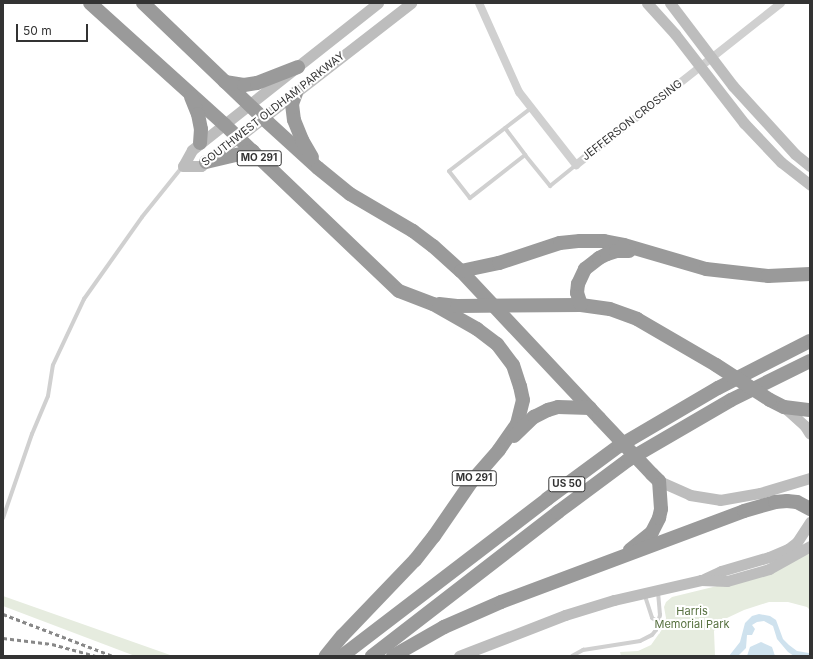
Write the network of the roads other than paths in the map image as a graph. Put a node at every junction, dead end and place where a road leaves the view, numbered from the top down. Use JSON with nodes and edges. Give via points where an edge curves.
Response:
{"nodes":[{"id":1,"x":90,"y":3,"type":"edge"},
{"id":2,"x":143,"y":3,"type":"edge"},
{"id":3,"x":378,"y":3,"type":"edge"},
{"id":4,"x":411,"y":3,"type":"edge"},
{"id":5,"x":479,"y":3,"type":"edge"},
{"id":6,"x":648,"y":3,"type":"edge"},
{"id":7,"x":670,"y":3,"type":"edge"},
{"id":8,"x":781,"y":3,"type":"edge"},
{"id":9,"x":711,"y":58,"type":"junction"},
{"id":10,"x":298,"y":67,"type":"junction"},
{"id":11,"x":699,"y":67,"type":"junction"},
{"id":12,"x":225,"y":82,"type":"junction"},
{"id":13,"x":189,"y":93,"type":"junction"},
{"id":14,"x":296,"y":93,"type":"junction"},
{"id":15,"x":250,"y":105,"type":"junction"},
{"id":16,"x":531,"y":108,"type":"junction"},
{"id":17,"x":263,"y":118,"type":"junction"},
{"id":18,"x":225,"y":125,"type":"junction"},
{"id":19,"x":505,"y":128,"type":"junction"},
{"id":20,"x":238,"y":138,"type":"junction"},
{"id":21,"x":200,"y":143,"type":"junction"},
{"id":22,"x":253,"y":151,"type":"junction"},
{"id":23,"x":525,"y":155,"type":"junction"},
{"id":24,"x":206,"y":162,"type":"junction"},
{"id":25,"x":576,"y":165,"type":"junction"},
{"id":26,"x":183,"y":166,"type":"junction"},
{"id":27,"x":810,"y":166,"type":"edge"},
{"id":28,"x":318,"y":168,"type":"junction"},
{"id":29,"x":809,"y":181,"type":"edge"},
{"id":30,"x":652,"y":252,"type":"junction"},
{"id":31,"x":460,"y":271,"type":"junction"},
{"id":32,"x":810,"y":274,"type":"edge"},
{"id":33,"x":433,"y":304,"type":"junction"},
{"id":34,"x":493,"y":305,"type":"junction"},
{"id":35,"x":581,"y":305,"type":"junction"},
{"id":36,"x":810,"y":341,"type":"edge"},
{"id":37,"x":810,"y":361,"type":"edge"},
{"id":38,"x":784,"y":407,"type":"junction"},
{"id":39,"x":810,"y":410,"type":"edge"},
{"id":40,"x":594,"y":413,"type":"junction"},
{"id":41,"x":810,"y":434,"type":"edge"},
{"id":42,"x":499,"y":450,"type":"junction"},
{"id":43,"x":656,"y":478,"type":"junction"},
{"id":44,"x":810,"y":478,"type":"edge"},
{"id":45,"x":810,"y":509,"type":"edge"},
{"id":46,"x":3,"y":518,"type":"edge"},
{"id":47,"x":810,"y":522,"type":"edge"},
{"id":48,"x":810,"y":546,"type":"edge"},
{"id":49,"x":618,"y":558,"type":"junction"},
{"id":50,"x":701,"y":580,"type":"junction"},
{"id":51,"x":658,"y":590,"type":"junction"},
{"id":52,"x":644,"y":593,"type":"junction"},
{"id":53,"x":657,"y":621,"type":"junction"},
{"id":54,"x":326,"y":656,"type":"edge"},
{"id":55,"x":342,"y":656,"type":"edge"},
{"id":56,"x":372,"y":656,"type":"edge"},
{"id":57,"x":393,"y":656,"type":"edge"},
{"id":58,"x":459,"y":656,"type":"edge"},
{"id":59,"x":572,"y":656,"type":"edge"}],
"edges":[{"from":1,"to":13,"type":"highway","number":"MO 291"},
{"from":2,"to":12,"type":"highway","number":"MO 291"},
{"from":3,"to":10,"type":"street","name":"SOUTHWEST OLDHAM PARKWAY"},
{"from":4,"to":14,"type":"street","name":"SOUTHWEST OLDHAM PARKWAY"},
{"from":5,"to":16,"type":"street","name":"JEFFERSON CROSSING","via":[[519,92]]},
{"from":6,"to":11,"type":"street"},
{"from":7,"to":9,"type":"street"},
{"from":8,"to":9,"type":"street","name":"JEFFERSON CROSSING"},
{"from":9,"to":11,"type":"street","name":"JEFFERSON CROSSING"},
{"from":9,"to":27,"type":"street","via":[[795,154]]},
{"from":10,"to":12,"type":"highway","via":[[257,83],[244,85]]},
{"from":10,"to":15,"type":"street","name":"SOUTHWEST OLDHAM PARKWAY"},
{"from":11,"to":25,"type":"street","name":"JEFFERSON CROSSING"},
{"from":11,"to":29,"type":"street","via":[[761,142]]},
{"from":12,"to":15,"type":"highway","number":"MO 291"},
{"from":13,"to":18,"type":"highway","number":"MO 291"},
{"from":13,"to":21,"type":"highway","via":[[198,114]]},
{"from":14,"to":17,"type":"street","name":"SOUTHWEST OLDHAM PARKWAY"},
{"from":14,"to":28,"type":"highway","via":[[292,104],[294,120]]},
{"from":15,"to":17,"type":"highway","number":"MO 291"},
{"from":15,"to":18,"type":"street","name":"SOUTHWEST OLDHAM PARKWAY"},
{"from":16,"to":19,"type":"lane"},
{"from":16,"to":25,"type":"street","name":"JEFFERSON CROSSING"},
{"from":17,"to":20,"type":"street","name":"SOUTHWEST OLDHAM PARKWAY"},
{"from":17,"to":28,"type":"highway","number":"MO 291"},
{"from":18,"to":20,"type":"highway","number":"MO 291"},
{"from":18,"to":21,"type":"street","name":"SOUTHWEST OLDHAM PARKWAY"},
{"from":19,"to":23,"type":"lane"},
{"from":19,"to":23,"type":"lane","via":[[449,171],[470,198]]},
{"from":20,"to":22,"type":"highway","number":"MO 291"},
{"from":20,"to":24,"type":"street","name":"SOUTHWEST OLDHAM PARKWAY"},
{"from":21,"to":26,"type":"street","name":"SOUTHWEST OLDHAM PARKWAY","via":[[192,150]]},
{"from":22,"to":24,"type":"highway"},
{"from":22,"to":33,"type":"highway","number":"MO 291","via":[[399,291]]},
{"from":23,"to":25,"type":"lane","via":[[550,186]]},
{"from":24,"to":26,"type":"street","name":"SOUTHWEST OLDHAM PARKWAY","via":[[201,166]]},
{"from":26,"to":46,"type":"lane","via":[[142,217],[84,299],[53,365],[48,396]]},
{"from":28,"to":31,"type":"highway","number":"MO 291","via":[[350,194],[413,231]]},
{"from":30,"to":31,"type":"highway","via":[[604,241],[567,242],[499,263]]},
{"from":30,"to":32,"type":"highway","via":[[706,269],[768,276]]},
{"from":30,"to":35,"type":"highway","via":[[616,251],[589,264],[578,284],[577,293]]},
{"from":31,"to":34,"type":"highway","number":"MO 291"},
{"from":33,"to":34,"type":"highway"},
{"from":33,"to":42,"type":"highway","number":"MO 291","via":[[477,329],[497,344],[513,365],[523,400],[517,424]]},
{"from":34,"to":35,"type":"highway"},
{"from":34,"to":40,"type":"highway","number":"MO 291"},
{"from":35,"to":38,"type":"highway","bridge":true,"via":[[610,309],[637,319]]},
{"from":36,"to":55,"type":"highway","number":"US 50","via":[[718,388],[619,446]]},
{"from":37,"to":56,"type":"highway","number":"US 50","via":[[731,400],[628,460]]},
{"from":38,"to":39,"type":"highway"},
{"from":38,"to":41,"type":"street"},
{"from":40,"to":42,"type":"highway","number":"MO 291","via":[[558,407],[548,410],[534,417]]},
{"from":40,"to":43,"type":"highway","number":"MO 291","bridge":true},
{"from":42,"to":54,"type":"highway","number":"MO 291","via":[[472,482],[415,560]]},
{"from":43,"to":44,"type":"street","via":[[690,495],[720,500],[760,493]]},
{"from":43,"to":49,"type":"highway","via":[[661,509],[659,518],[652,532]]},
{"from":45,"to":49,"type":"highway","via":[[797,502],[775,502]]},
{"from":47,"to":50,"type":"street","via":[[797,542],[788,549]]},
{"from":48,"to":50,"type":"street","via":[[768,568],[727,581]]},
{"from":49,"to":57,"type":"highway","via":[[501,602],[444,627]]},
{"from":50,"to":51,"type":"street"},
{"from":51,"to":52,"type":"street"},
{"from":51,"to":53,"type":"lane","via":[[660,615]]},
{"from":52,"to":53,"type":"lane","via":[[652,618]]},
{"from":52,"to":58,"type":"street","via":[[565,615]]},
{"from":53,"to":59,"type":"lane","via":[[656,630],[640,641],[582,650]]}]}
